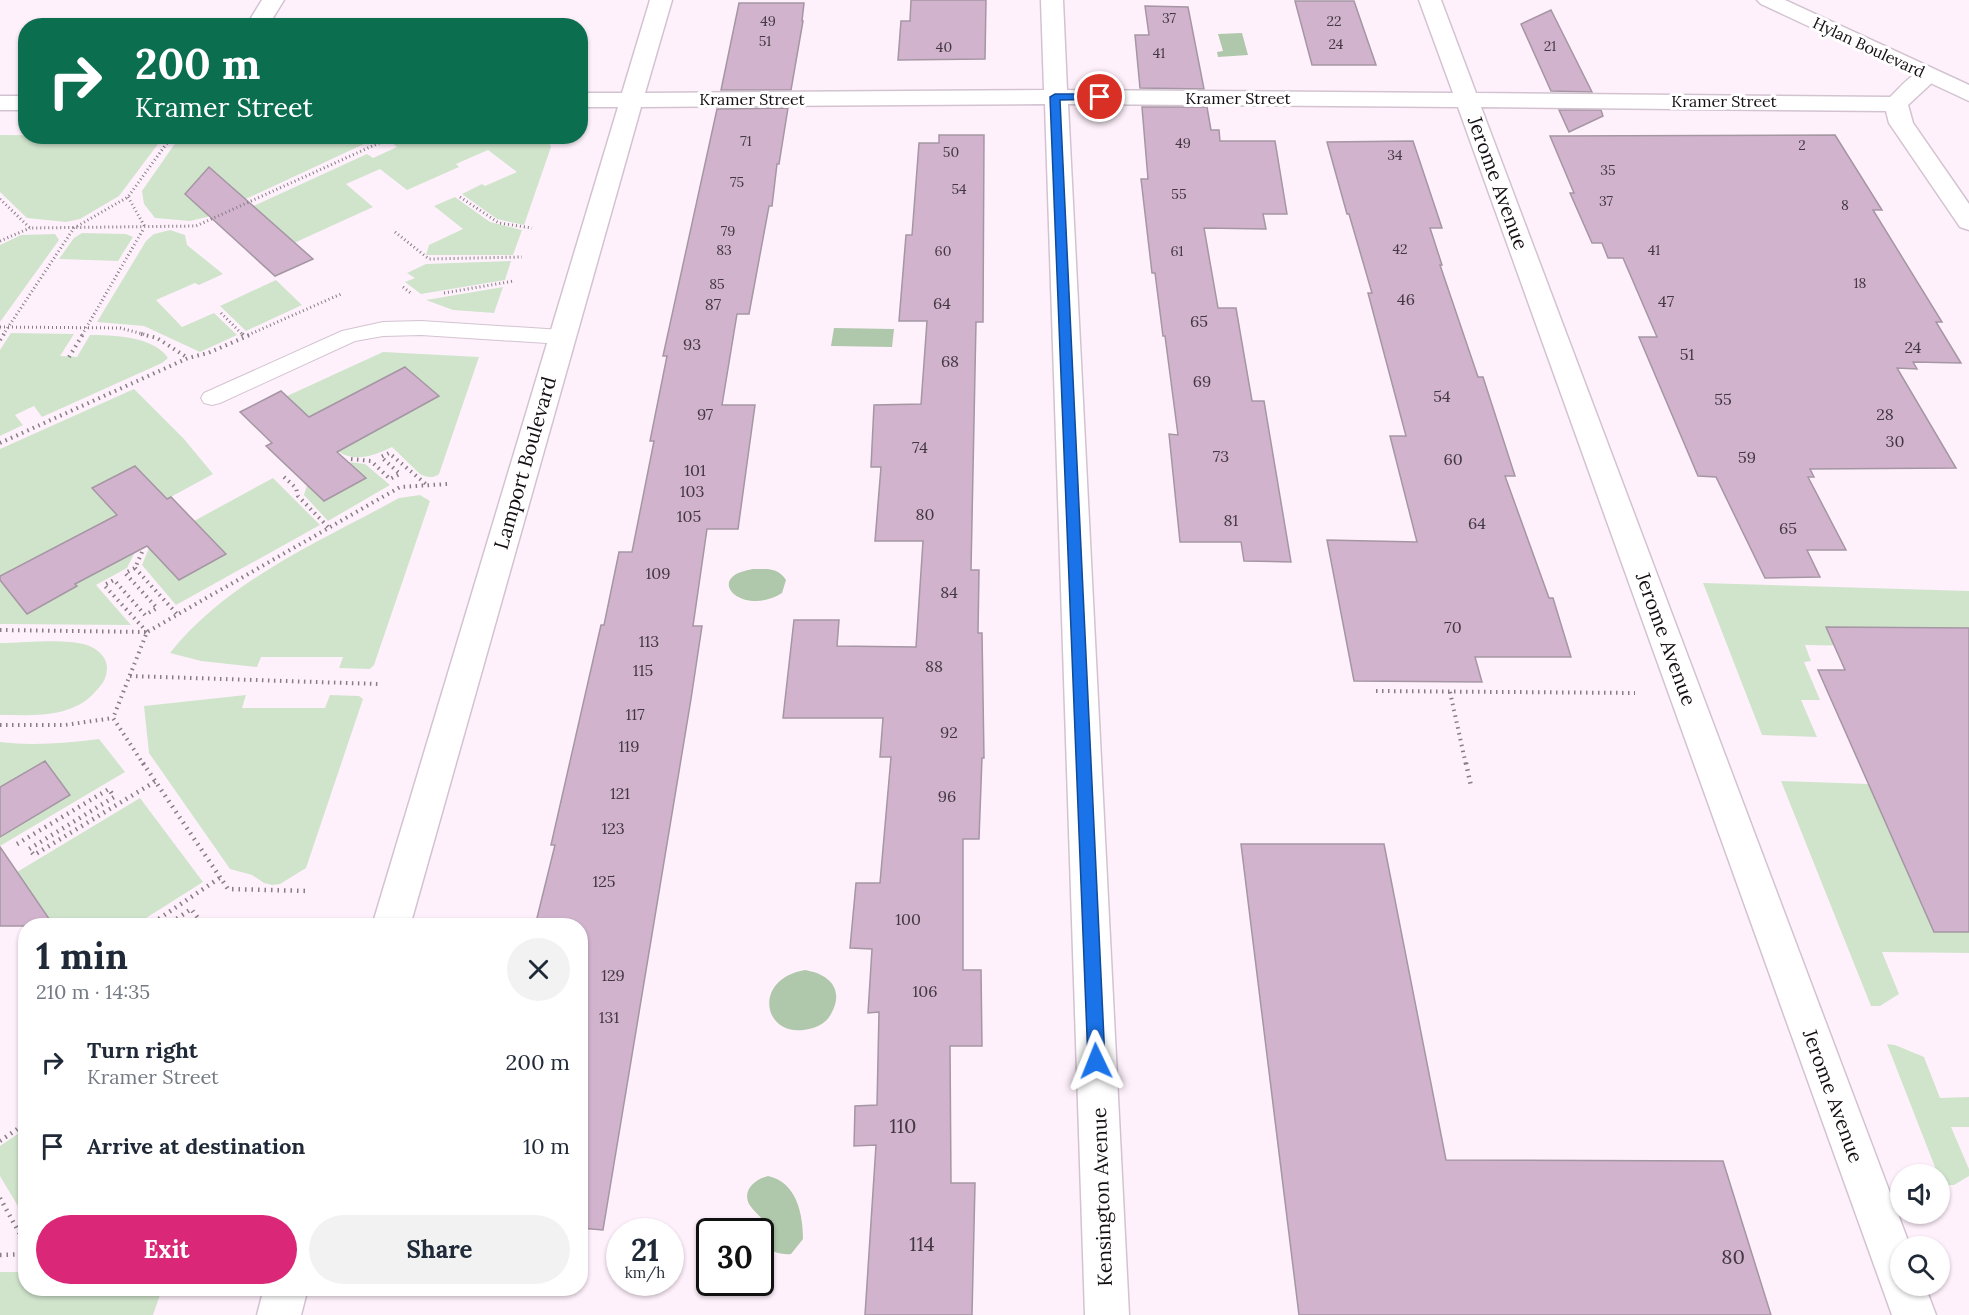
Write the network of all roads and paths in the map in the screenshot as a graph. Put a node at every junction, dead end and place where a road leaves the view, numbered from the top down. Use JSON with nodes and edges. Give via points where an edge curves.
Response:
{"nodes":[{"id":1,"x":273,"y":0,"type":"edge"},
{"id":2,"x":660,"y":0,"type":"edge"},
{"id":3,"x":1052,"y":0,"type":"edge"},
{"id":4,"x":1431,"y":0,"type":"edge"},
{"id":5,"x":1768,"y":0,"type":"edge"},
{"id":6,"x":262,"y":18,"type":"edge"},
{"id":7,"x":1928,"y":75,"type":"junction"},
{"id":8,"x":1969,"y":94,"type":"edge"},
{"id":9,"x":1055,"y":97,"type":"junction"},
{"id":10,"x":631,"y":99,"type":"junction"},
{"id":11,"x":1467,"y":99,"type":"junction"},
{"id":12,"x":588,"y":100,"type":"edge"},
{"id":13,"x":18,"y":103,"type":"edge"},
{"id":14,"x":0,"y":104,"type":"edge"},
{"id":15,"x":1896,"y":104,"type":"junction"},
{"id":16,"x":166,"y":144,"type":"edge"},
{"id":17,"x":377,"y":144,"type":"edge"},
{"id":18,"x":128,"y":197,"type":"junction"},
{"id":19,"x":460,"y":197,"type":"dead end"},
{"id":20,"x":0,"y":199,"type":"edge"},
{"id":21,"x":1969,"y":222,"type":"edge"},
{"id":22,"x":145,"y":227,"type":"junction"},
{"id":23,"x":30,"y":228,"type":"junction"},
{"id":24,"x":74,"y":228,"type":"junction"},
{"id":25,"x":532,"y":228,"type":"dead end"},
{"id":26,"x":395,"y":232,"type":"dead end"},
{"id":27,"x":0,"y":241,"type":"edge"},
{"id":28,"x":522,"y":257,"type":"dead end"},
{"id":29,"x":514,"y":281,"type":"dead end"},
{"id":30,"x":340,"y":294,"type":"dead end"},
{"id":31,"x":439,"y":294,"type":"dead end"},
{"id":32,"x":221,"y":313,"type":"dead end"},
{"id":33,"x":10,"y":326,"type":"junction"},
{"id":34,"x":0,"y":327,"type":"edge"},
{"id":35,"x":86,"y":327,"type":"junction"},
{"id":36,"x":244,"y":337,"type":"junction"},
{"id":37,"x":562,"y":337,"type":"junction"},
{"id":38,"x":0,"y":340,"type":"edge"},
{"id":39,"x":69,"y":357,"type":"dead end"},
{"id":40,"x":188,"y":358,"type":"junction"},
{"id":41,"x":212,"y":398,"type":"dead end"},
{"id":42,"x":0,"y":443,"type":"edge"},
{"id":43,"x":351,"y":459,"type":"dead end"},
{"id":44,"x":284,"y":477,"type":"dead end"},
{"id":45,"x":447,"y":484,"type":"dead end"},
{"id":46,"x":427,"y":485,"type":"junction"},
{"id":47,"x":329,"y":528,"type":"junction"},
{"id":48,"x":142,"y":552,"type":"dead end"},
{"id":49,"x":135,"y":568,"type":"junction"},
{"id":50,"x":177,"y":615,"type":"junction"},
{"id":51,"x":0,"y":630,"type":"edge"},
{"id":52,"x":147,"y":632,"type":"junction"},
{"id":53,"x":130,"y":676,"type":"junction"},
{"id":54,"x":378,"y":684,"type":"dead end"},
{"id":55,"x":1376,"y":691,"type":"dead end"},
{"id":56,"x":1450,"y":692,"type":"junction"},
{"id":57,"x":1635,"y":693,"type":"dead end"},
{"id":58,"x":113,"y":718,"type":"junction"},
{"id":59,"x":0,"y":725,"type":"edge"},
{"id":60,"x":156,"y":781,"type":"junction"},
{"id":61,"x":1472,"y":786,"type":"dead end"},
{"id":62,"x":17,"y":844,"type":"dead end"},
{"id":63,"x":221,"y":877,"type":"junction"},
{"id":64,"x":309,"y":891,"type":"dead end"},
{"id":65,"x":160,"y":918,"type":"edge"},
{"id":66,"x":178,"y":918,"type":"edge"},
{"id":67,"x":198,"y":918,"type":"edge"},
{"id":68,"x":393,"y":918,"type":"edge"},
{"id":69,"x":18,"y":1128,"type":"edge"},
{"id":70,"x":0,"y":1140,"type":"edge"},
{"id":71,"x":0,"y":1198,"type":"edge"},
{"id":72,"x":18,"y":1231,"type":"edge"},
{"id":73,"x":1890,"y":1252,"type":"edge"},
{"id":74,"x":18,"y":1254,"type":"edge"},
{"id":75,"x":0,"y":1255,"type":"edge"},
{"id":76,"x":284,"y":1296,"type":"edge"},
{"id":77,"x":1907,"y":1296,"type":"edge"},
{"id":78,"x":279,"y":1315,"type":"edge"},
{"id":79,"x":1107,"y":1315,"type":"edge"},
{"id":80,"x":1914,"y":1315,"type":"edge"}],
"edges":[{"from":1,"to":6,"type":"street"},
{"from":2,"to":10,"type":"street","name":"Lamport Boulevard"},
{"from":3,"to":9,"type":"street","name":"Kensington Avenue"},
{"from":4,"to":11,"type":"street","name":"Jerome Avenue"},
{"from":5,"to":7,"type":"street","name":"Hylan Boulevard"},
{"from":7,"to":8,"type":"street","name":"Hylan Boulevard"},
{"from":7,"to":15,"type":"street"},
{"from":9,"to":10,"type":"street","name":"Kramer Street"},
{"from":9,"to":11,"type":"street","name":"Kramer Street"},
{"from":9,"to":79,"type":"street","name":"Kensington Avenue"},
{"from":10,"to":12,"type":"street","name":"Kramer Street"},
{"from":10,"to":37,"type":"street","name":"Lamport Boulevard"},
{"from":11,"to":15,"type":"street","name":"Kramer Street"},
{"from":11,"to":73,"type":"street","name":"Jerome Avenue"},
{"from":13,"to":14,"type":"street"},
{"from":15,"to":21,"type":"street","via":[[1901,123]]},
{"from":16,"to":18,"type":"path"},
{"from":17,"to":22,"type":"path","via":[[196,226]]},
{"from":18,"to":22,"type":"path"},
{"from":18,"to":24,"type":"path"},
{"from":19,"to":25,"type":"path","via":[[499,223]]},
{"from":20,"to":23,"type":"path"},
{"from":22,"to":24,"type":"path"},
{"from":22,"to":35,"type":"path"},
{"from":23,"to":24,"type":"path"},
{"from":23,"to":27,"type":"path"},
{"from":24,"to":33,"type":"path"},
{"from":26,"to":28,"type":"path","via":[[429,259]]},
{"from":29,"to":31,"type":"path"},
{"from":30,"to":36,"type":"path"},
{"from":32,"to":36,"type":"path"},
{"from":33,"to":34,"type":"path"},
{"from":33,"to":35,"type":"path"},
{"from":33,"to":38,"type":"path"},
{"from":35,"to":39,"type":"path"},
{"from":35,"to":40,"type":"path","via":[[120,328],[147,335]]},
{"from":36,"to":40,"type":"path"},
{"from":37,"to":41,"type":"lane","via":[[383,329],[350,336]]},
{"from":37,"to":68,"type":"street","name":"Lamport Boulevard"},
{"from":40,"to":42,"type":"path"},
{"from":43,"to":46,"type":"path","via":[[370,461],[390,479],[400,474],[381,457],[389,453]]},
{"from":44,"to":47,"type":"path"},
{"from":45,"to":46,"type":"path"},
{"from":46,"to":47,"type":"path","via":[[400,487]]},
{"from":47,"to":50,"type":"path"},
{"from":48,"to":49,"type":"path"},
{"from":49,"to":50,"type":"path"},
{"from":49,"to":52,"type":"path","via":[[125,573],[157,608],[145,615],[114,580],[104,585]]},
{"from":50,"to":52,"type":"path"},
{"from":51,"to":52,"type":"path"},
{"from":52,"to":53,"type":"path"},
{"from":53,"to":54,"type":"path"},
{"from":53,"to":58,"type":"path"},
{"from":55,"to":56,"type":"path"},
{"from":56,"to":57,"type":"path"},
{"from":56,"to":61,"type":"path"},
{"from":58,"to":59,"type":"path","via":[[64,725]]},
{"from":58,"to":60,"type":"path"},
{"from":60,"to":62,"type":"path","via":[[34,855],[29,849],[114,797],[108,789]]},
{"from":60,"to":63,"type":"path"},
{"from":63,"to":64,"type":"path","via":[[228,889]]},
{"from":63,"to":65,"type":"path"},
{"from":66,"to":67,"type":"path","via":[[191,909]]},
{"from":69,"to":70,"type":"path"},
{"from":71,"to":72,"type":"path"},
{"from":74,"to":75,"type":"path"},
{"from":76,"to":78,"type":"street"},
{"from":77,"to":80,"type":"street"}]}
